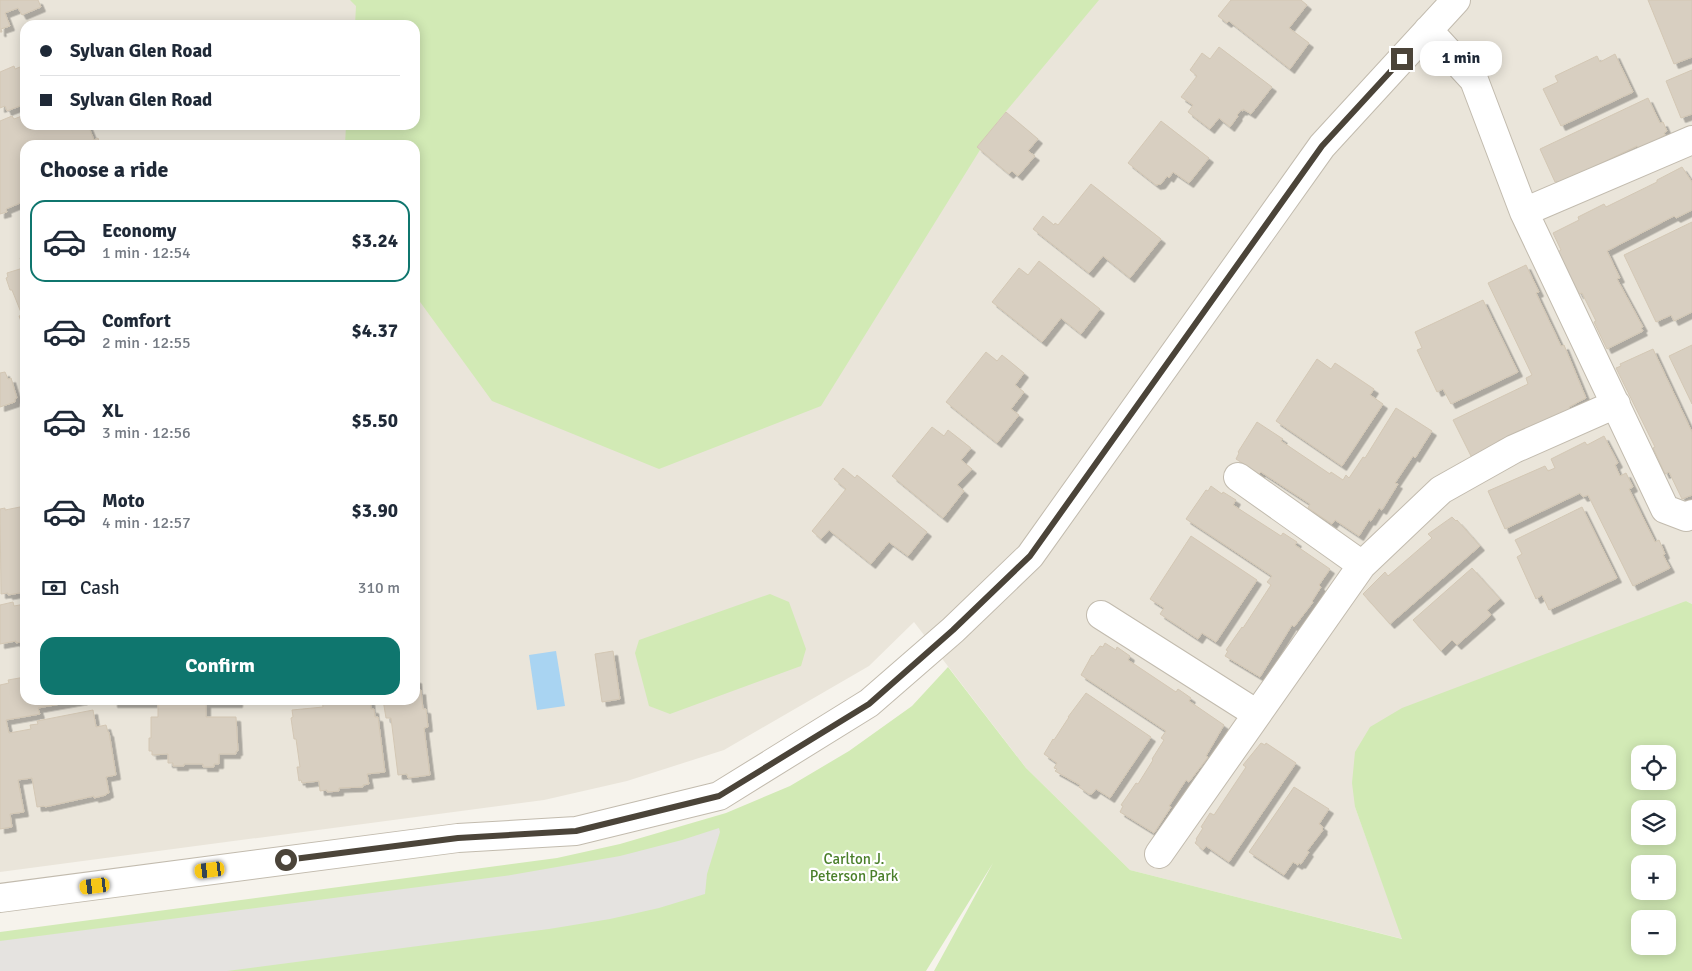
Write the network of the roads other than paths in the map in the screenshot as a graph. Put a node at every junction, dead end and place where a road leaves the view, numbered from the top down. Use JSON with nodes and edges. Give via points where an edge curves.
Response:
{"nodes":[{"id":1,"x":1456,"y":0,"type":"edge"},
{"id":2,"x":1428,"y":30,"type":"junction"},
{"id":3,"x":1692,"y":140,"type":"edge"},
{"id":4,"x":1524,"y":212,"type":"junction"},
{"id":5,"x":1616,"y":404,"type":"junction"},
{"id":6,"x":1238,"y":477,"type":"dead end"},
{"id":7,"x":1692,"y":514,"type":"edge"},
{"id":8,"x":1362,"y":565,"type":"junction"},
{"id":9,"x":1101,"y":615,"type":"dead end"},
{"id":10,"x":1257,"y":714,"type":"junction"},
{"id":11,"x":1159,"y":854,"type":"dead end"},
{"id":12,"x":0,"y":898,"type":"edge"}],
"edges":[{"from":1,"to":2,"type":"street"},
{"from":2,"to":4,"type":"street","via":[[1474,80]]},
{"from":2,"to":12,"type":"street","via":[[1322,146],[1030,556],[869,704],[719,796],[576,831],[458,838]]},
{"from":3,"to":4,"type":"street"},
{"from":4,"to":5,"type":"street"},
{"from":5,"to":7,"type":"street","via":[[1665,509],[1686,517]]},
{"from":5,"to":8,"type":"street","via":[[1514,449],[1441,490]]},
{"from":6,"to":8,"type":"street"},
{"from":8,"to":10,"type":"street"},
{"from":9,"to":10,"type":"street"},
{"from":10,"to":11,"type":"street"}]}
